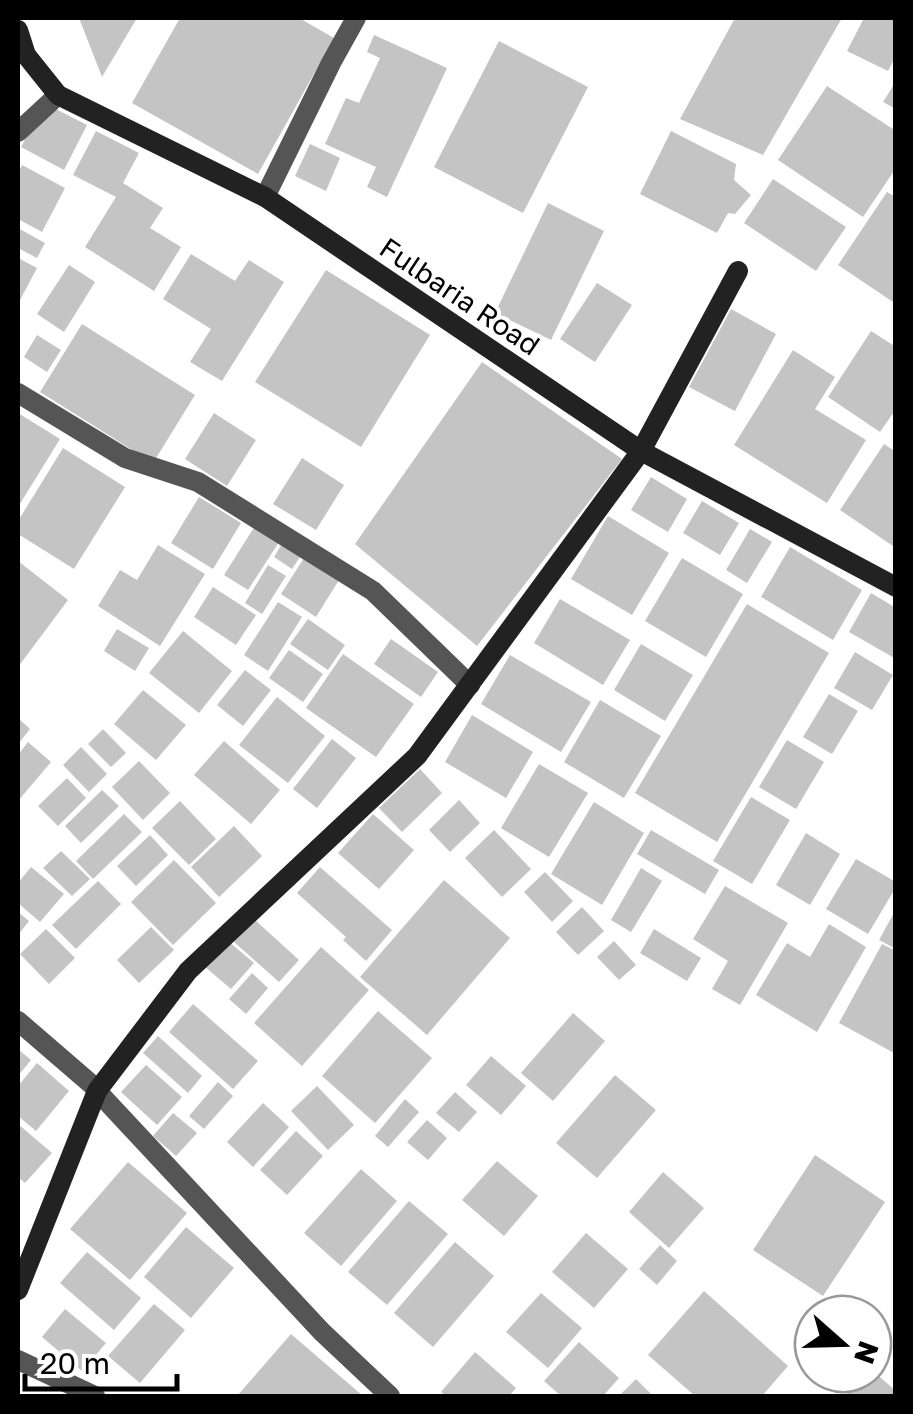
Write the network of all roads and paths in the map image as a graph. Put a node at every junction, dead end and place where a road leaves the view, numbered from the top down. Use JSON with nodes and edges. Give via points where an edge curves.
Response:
{"nodes":[{"id":1,"x":356,"y":18,"type":"edge"},
{"id":2,"x":18,"y":30,"type":"edge"},
{"id":3,"x":58,"y":95,"type":"junction"},
{"id":4,"x":18,"y":132,"type":"edge"},
{"id":5,"x":265,"y":197,"type":"junction"},
{"id":6,"x":738,"y":271,"type":"dead end"},
{"id":7,"x":18,"y":393,"type":"edge"},
{"id":8,"x":641,"y":451,"type":"junction"},
{"id":9,"x":896,"y":587,"type":"edge"},
{"id":10,"x":470,"y":685,"type":"junction"},
{"id":11,"x":18,"y":1021,"type":"edge"},
{"id":12,"x":97,"y":1091,"type":"junction"},
{"id":13,"x":18,"y":1290,"type":"edge"},
{"id":14,"x":18,"y":1360,"type":"edge"},
{"id":15,"x":95,"y":1396,"type":"edge"},
{"id":16,"x":390,"y":1396,"type":"edge"}],
"edges":[{"from":1,"to":5,"type":"street"},
{"from":2,"to":3,"type":"street","name":"Fulbaria Road","via":[[26,55]]},
{"from":3,"to":4,"type":"street"},
{"from":3,"to":5,"type":"street","name":"Fulbaria Road"},
{"from":5,"to":8,"type":"street","name":"Fulbaria Road"},
{"from":6,"to":8,"type":"street"},
{"from":7,"to":10,"type":"street","via":[[126,458],[198,482],[373,591]]},
{"from":8,"to":9,"type":"street","name":"Fulbaria Road"},
{"from":8,"to":10,"type":"street"},
{"from":10,"to":12,"type":"street","via":[[417,756],[188,972]]},
{"from":11,"to":12,"type":"street"},
{"from":12,"to":13,"type":"street"},
{"from":12,"to":16,"type":"street"},
{"from":14,"to":15,"type":"street"}]}
